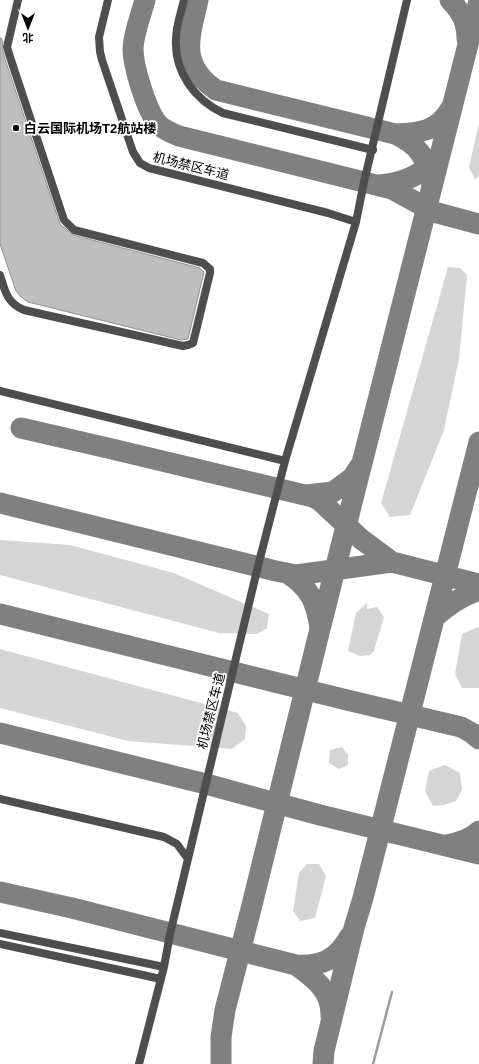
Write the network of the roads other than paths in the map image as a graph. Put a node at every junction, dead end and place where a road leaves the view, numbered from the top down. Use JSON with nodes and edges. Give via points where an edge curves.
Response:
{"nodes":[{"id":1,"x":18,"y":0,"type":"edge"},
{"id":2,"x":108,"y":0,"type":"edge"},
{"id":3,"x":184,"y":0,"type":"edge"},
{"id":4,"x":408,"y":0,"type":"edge"},
{"id":5,"x":373,"y":150,"type":"junction"},
{"id":6,"x":356,"y":222,"type":"junction"},
{"id":7,"x":0,"y":276,"type":"edge"},
{"id":8,"x":0,"y":392,"type":"edge"},
{"id":9,"x":285,"y":461,"type":"junction"},
{"id":10,"x":0,"y":799,"type":"edge"},
{"id":11,"x":188,"y":859,"type":"junction"},
{"id":12,"x":0,"y":933,"type":"edge"},
{"id":13,"x":0,"y":944,"type":"edge"},
{"id":14,"x":164,"y":967,"type":"junction"},
{"id":15,"x":161,"y":979,"type":"junction"},
{"id":16,"x":139,"y":1064,"type":"edge"}],
"edges":[{"from":1,"to":7,"type":"lane","via":[[7,47],[64,220],[74,230],[202,263],[210,269],[210,273],[193,343],[188,346],[24,310],[11,302]]},
{"from":2,"to":6,"type":"lane","name":"机场禁区车道","via":[[99,37],[102,58],[133,152],[140,164]]},
{"from":3,"to":5,"type":"lane","via":[[177,29],[178,57],[182,72],[204,102],[223,113]]},
{"from":4,"to":5,"type":"lane","name":"机场禁区车道"},
{"from":5,"to":6,"type":"lane","name":"机场禁区车道"},
{"from":6,"to":9,"type":"lane","name":"机场禁区车道"},
{"from":8,"to":9,"type":"lane"},
{"from":9,"to":11,"type":"lane","name":"机场禁区车道"},
{"from":10,"to":11,"type":"lane","via":[[164,837],[177,844]]},
{"from":11,"to":14,"type":"lane","name":"机场禁区车道"},
{"from":12,"to":14,"type":"lane"},
{"from":13,"to":15,"type":"lane"},
{"from":14,"to":15,"type":"lane","name":"机场禁区车道"},
{"from":15,"to":16,"type":"lane","name":"机场禁区车道"}]}
